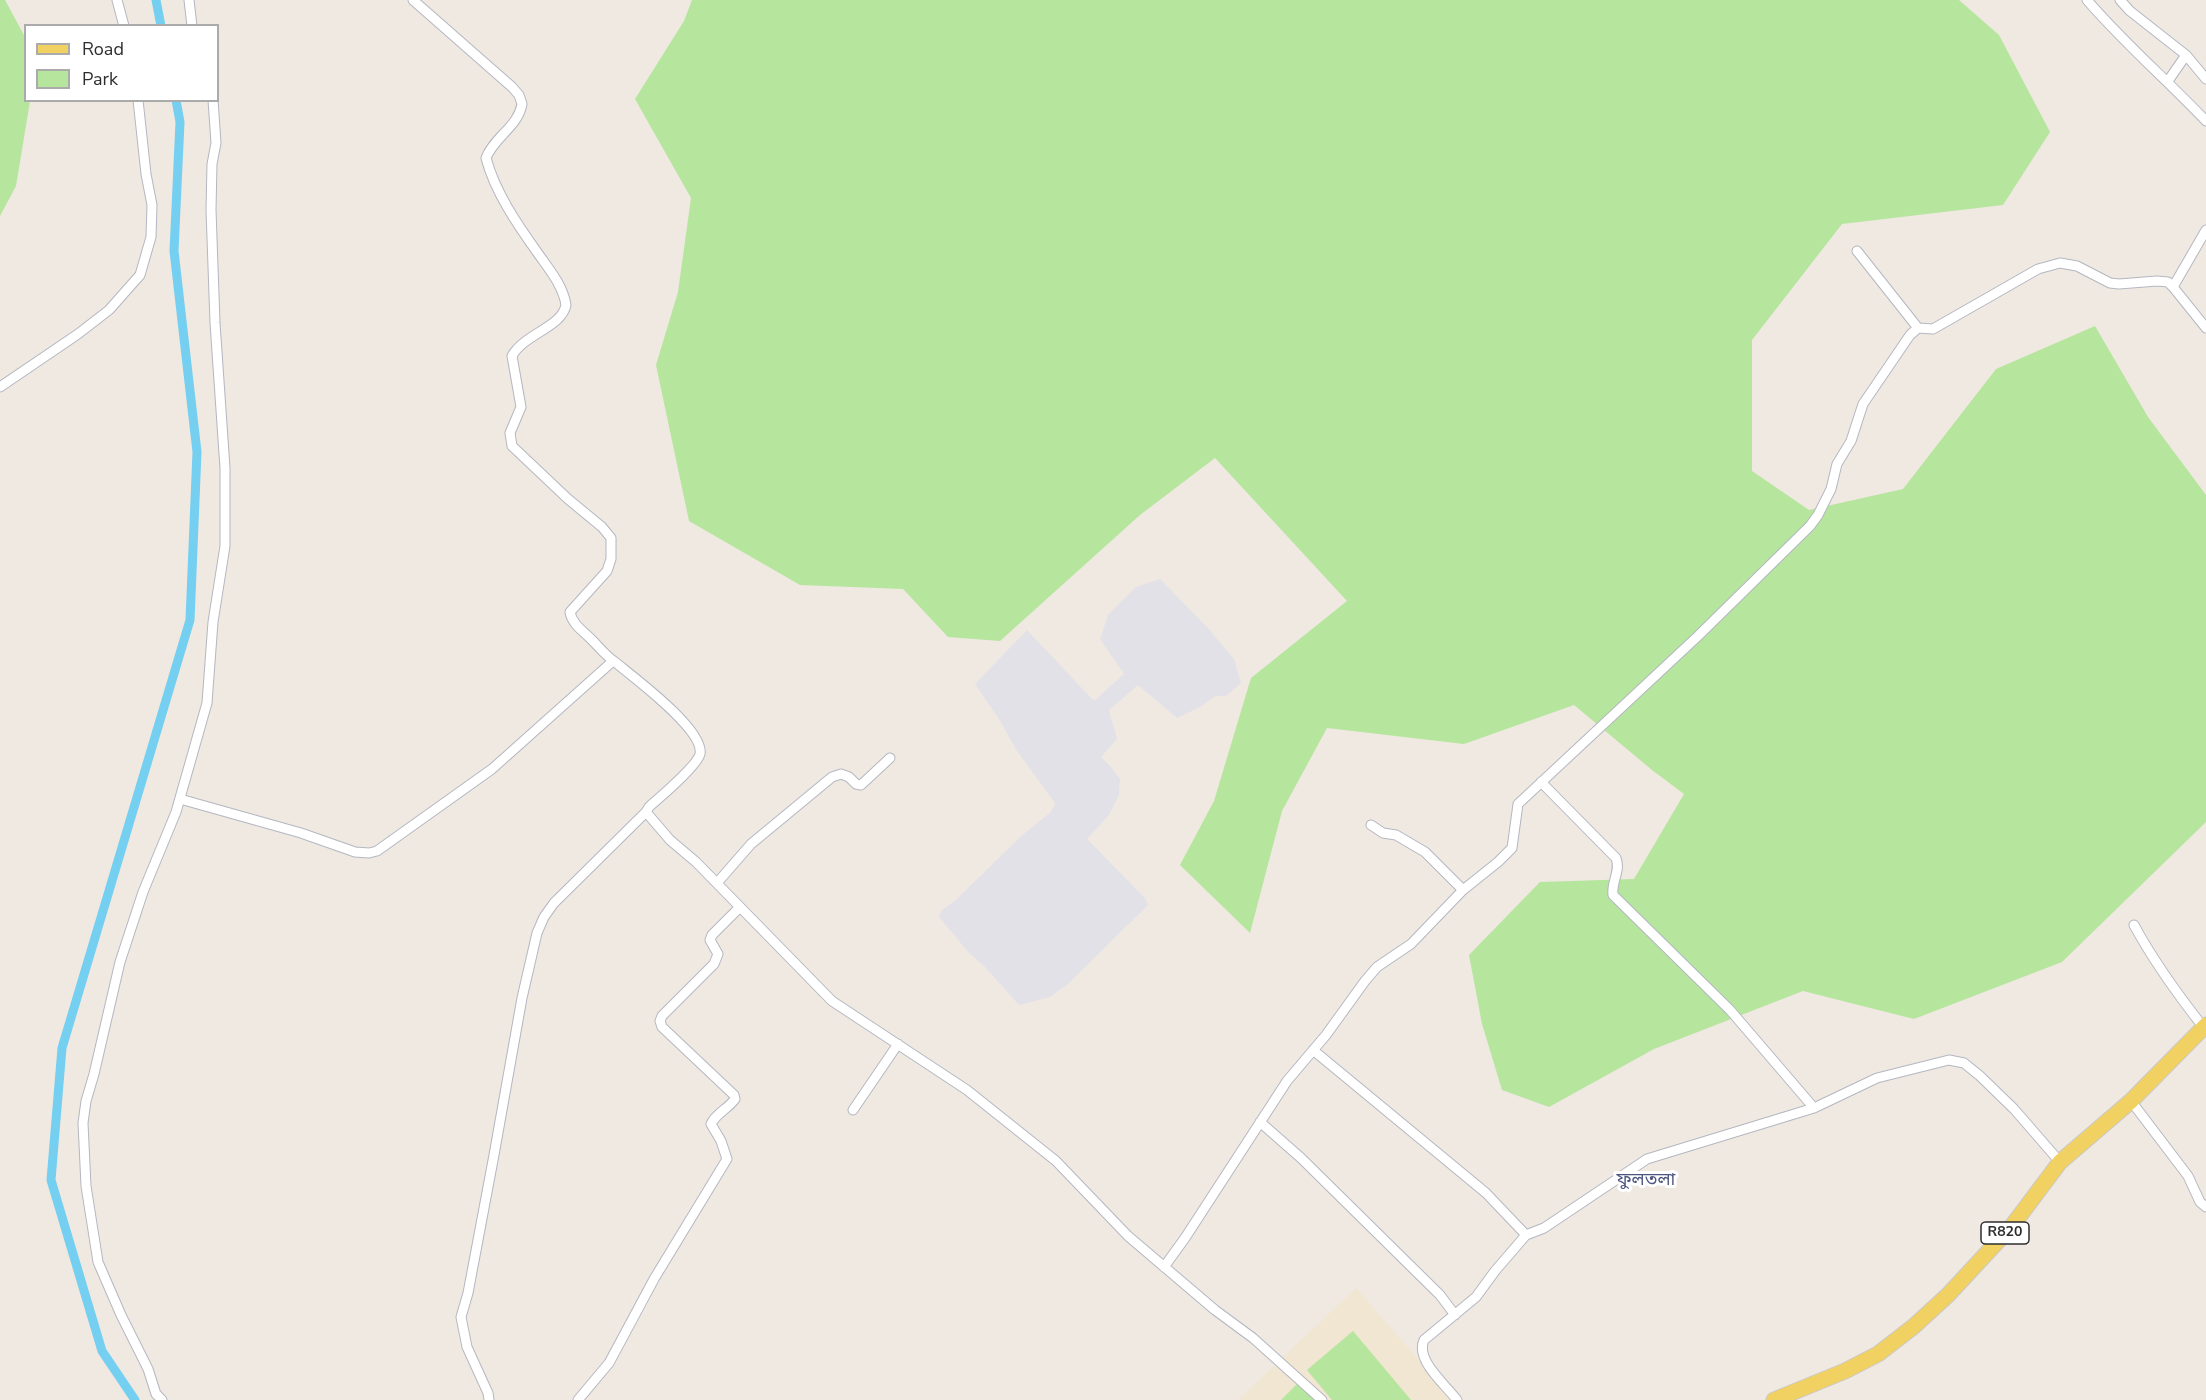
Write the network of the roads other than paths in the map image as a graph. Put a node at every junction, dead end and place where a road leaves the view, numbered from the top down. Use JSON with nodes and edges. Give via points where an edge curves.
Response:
{"nodes":[{"id":1,"x":117,"y":0,"type":"edge"},
{"id":2,"x":189,"y":0,"type":"edge"},
{"id":3,"x":413,"y":0,"type":"edge"},
{"id":4,"x":2087,"y":0,"type":"edge"},
{"id":5,"x":2120,"y":0,"type":"edge"},
{"id":6,"x":123,"y":24,"type":"edge"},
{"id":7,"x":192,"y":24,"type":"edge"},
{"id":8,"x":2186,"y":55,"type":"junction"},
{"id":9,"x":2206,"y":79,"type":"edge"},
{"id":10,"x":2168,"y":81,"type":"junction"},
{"id":11,"x":138,"y":102,"type":"edge"},
{"id":12,"x":213,"y":102,"type":"edge"},
{"id":13,"x":2206,"y":122,"type":"edge"},
{"id":14,"x":2206,"y":230,"type":"edge"},
{"id":15,"x":1857,"y":251,"type":"dead end"},
{"id":16,"x":2174,"y":287,"type":"junction"},
{"id":17,"x":2206,"y":327,"type":"edge"},
{"id":18,"x":1918,"y":328,"type":"junction"},
{"id":19,"x":0,"y":387,"type":"edge"},
{"id":20,"x":613,"y":661,"type":"junction"},
{"id":21,"x":890,"y":758,"type":"dead end"},
{"id":22,"x":1541,"y":782,"type":"junction"},
{"id":23,"x":180,"y":799,"type":"junction"},
{"id":24,"x":646,"y":812,"type":"junction"},
{"id":25,"x":1371,"y":825,"type":"dead end"},
{"id":26,"x":717,"y":883,"type":"junction"},
{"id":27,"x":1463,"y":890,"type":"junction"},
{"id":28,"x":740,"y":907,"type":"junction"},
{"id":29,"x":2134,"y":925,"type":"dead end"},
{"id":30,"x":2205,"y":1026,"type":"edge"},
{"id":31,"x":898,"y":1044,"type":"junction"},
{"id":32,"x":1313,"y":1050,"type":"junction"},
{"id":33,"x":2131,"y":1101,"type":"junction"},
{"id":34,"x":1814,"y":1108,"type":"junction"},
{"id":35,"x":854,"y":1110,"type":"dead end"},
{"id":36,"x":1260,"y":1122,"type":"junction"},
{"id":37,"x":2060,"y":1162,"type":"junction"},
{"id":38,"x":2206,"y":1207,"type":"edge"},
{"id":39,"x":1526,"y":1235,"type":"junction"},
{"id":40,"x":1164,"y":1267,"type":"junction"},
{"id":41,"x":1455,"y":1315,"type":"junction"},
{"id":42,"x":162,"y":1400,"type":"edge"},
{"id":43,"x":489,"y":1400,"type":"edge"},
{"id":44,"x":578,"y":1400,"type":"edge"},
{"id":45,"x":1323,"y":1400,"type":"edge"},
{"id":46,"x":1457,"y":1400,"type":"edge"},
{"id":47,"x":1774,"y":1400,"type":"edge"}],
"edges":[{"from":1,"to":6,"type":"street"},
{"from":2,"to":7,"type":"street"},
{"from":3,"to":20,"type":"street","via":[[512,87],[522,104],[516,120],[486,158],[495,184],[558,284],[566,305],[562,316],[529,338],[512,356],[520,407],[510,433],[512,446],[611,538],[607,571],[570,612],[572,621]]},
{"from":4,"to":10,"type":"street"},
{"from":5,"to":8,"type":"street"},
{"from":8,"to":9,"type":"street"},
{"from":8,"to":10,"type":"street"},
{"from":10,"to":13,"type":"street"},
{"from":11,"to":19,"type":"street","via":[[152,205],[151,237],[140,275],[109,310]]},
{"from":12,"to":23,"type":"street","via":[[216,143],[211,210],[225,468],[225,546],[213,622],[207,703]]},
{"from":14,"to":16,"type":"street"},
{"from":15,"to":18,"type":"street"},
{"from":16,"to":17,"type":"street"},
{"from":16,"to":18,"type":"street","via":[[2157,281],[2110,283],[2077,266],[2060,263],[2038,269],[1932,329]]},
{"from":18,"to":22,"type":"street","via":[[1863,405],[1851,441],[1837,464],[1831,489],[1810,526]]},
{"from":20,"to":23,"type":"street","via":[[492,769],[377,851],[355,852]]},
{"from":20,"to":24,"type":"street","via":[[663,702],[700,746],[693,766]]},
{"from":21,"to":26,"type":"street","via":[[861,785],[841,774],[832,777],[751,844]]},
{"from":22,"to":27,"type":"street","via":[[1518,804],[1512,848]]},
{"from":22,"to":34,"type":"street","via":[[1616,858],[1613,895],[1730,1010]]},
{"from":23,"to":42,"type":"street","via":[[120,962],[83,1123],[86,1186],[98,1262]]},
{"from":24,"to":26,"type":"street"},
{"from":24,"to":43,"type":"street","via":[[554,903],[537,933],[461,1317],[467,1347]]},
{"from":25,"to":27,"type":"street","via":[[1425,852]]},
{"from":26,"to":28,"type":"street"},
{"from":27,"to":32,"type":"street","via":[[1411,944],[1377,967]]},
{"from":28,"to":31,"type":"street","via":[[832,1001]]},
{"from":28,"to":44,"type":"street","via":[[712,935],[710,940],[718,954],[714,963],[660,1021],[734,1095],[732,1104],[711,1124],[727,1159],[654,1279],[609,1363]]},
{"from":29,"to":30,"type":"street","via":[[2172,987]]},
{"from":30,"to":33,"type":"main road","number":"R820"},
{"from":31,"to":35,"type":"street"},
{"from":31,"to":40,"type":"street","via":[[967,1090],[1056,1161],[1128,1236]]},
{"from":32,"to":36,"type":"street"},
{"from":32,"to":39,"type":"street","via":[[1486,1193]]},
{"from":33,"to":37,"type":"main road","number":"R820"},
{"from":33,"to":38,"type":"street","via":[[2188,1176]]},
{"from":34,"to":37,"type":"street","via":[[1877,1078],[1957,1061],[1980,1076],[2014,1109]]},
{"from":34,"to":39,"type":"street","via":[[1647,1159],[1544,1228]]},
{"from":36,"to":40,"type":"street"},
{"from":36,"to":41,"type":"street","via":[[1440,1295]]},
{"from":37,"to":47,"type":"main road","number":"R820","via":[[2012,1226],[1913,1327],[1878,1354]]},
{"from":39,"to":41,"type":"street","via":[[1476,1297]]},
{"from":40,"to":45,"type":"street"},
{"from":41,"to":46,"type":"street","via":[[1424,1340],[1421,1349],[1423,1358]]}]}
